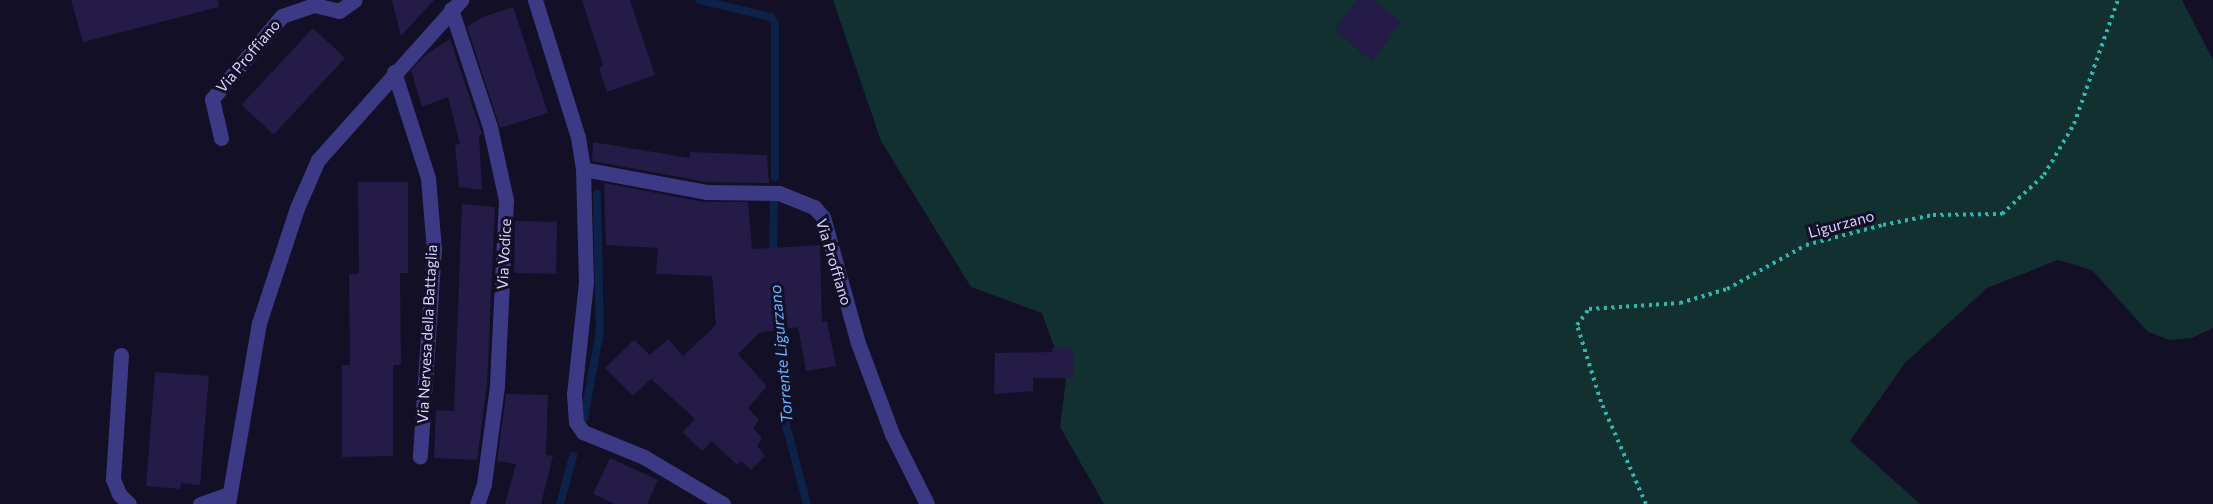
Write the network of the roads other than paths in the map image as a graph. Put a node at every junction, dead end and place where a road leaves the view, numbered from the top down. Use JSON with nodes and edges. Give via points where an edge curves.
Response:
{"nodes":[{"id":1,"x":355,"y":0,"type":"edge"},
{"id":2,"x":535,"y":0,"type":"edge"},
{"id":3,"x":456,"y":5,"type":"edge"},
{"id":4,"x":394,"y":72,"type":"junction"},
{"id":5,"x":221,"y":138,"type":"dead end"},
{"id":6,"x":583,"y":169,"type":"junction"},
{"id":7,"x":121,"y":355,"type":"dead end"},
{"id":8,"x":420,"y":457,"type":"dead end"},
{"id":9,"x":229,"y":499,"type":"edge"},
{"id":10,"x":129,"y":504,"type":"edge"},
{"id":11,"x":200,"y":504,"type":"edge"},
{"id":12,"x":477,"y":504,"type":"edge"},
{"id":13,"x":723,"y":504,"type":"edge"},
{"id":14,"x":927,"y":504,"type":"edge"}],
"edges":[{"from":1,"to":5,"type":"street","name":"Via Proffiano","via":[[339,11],[314,5],[282,16],[212,99]]},
{"from":2,"to":6,"type":"street","via":[[578,137]]},
{"from":3,"to":4,"type":"street"},
{"from":3,"to":12,"type":"street","name":"Via Vodice","via":[[506,200],[497,386],[484,484]]},
{"from":4,"to":8,"type":"street","name":"Via Nervesa della Battaglia","via":[[428,178],[434,249]]},
{"from":4,"to":9,"type":"street","via":[[318,160],[297,208],[259,323]]},
{"from":6,"to":13,"type":"street","via":[[586,282],[574,394],[576,422],[584,432],[644,457]]},
{"from":6,"to":14,"type":"street","name":"Via Proffiano","via":[[706,192],[779,193],[814,207],[823,217],[858,343],[892,434]]},
{"from":7,"to":10,"type":"street","via":[[113,479],[119,494]]},
{"from":9,"to":11,"type":"street"}]}
